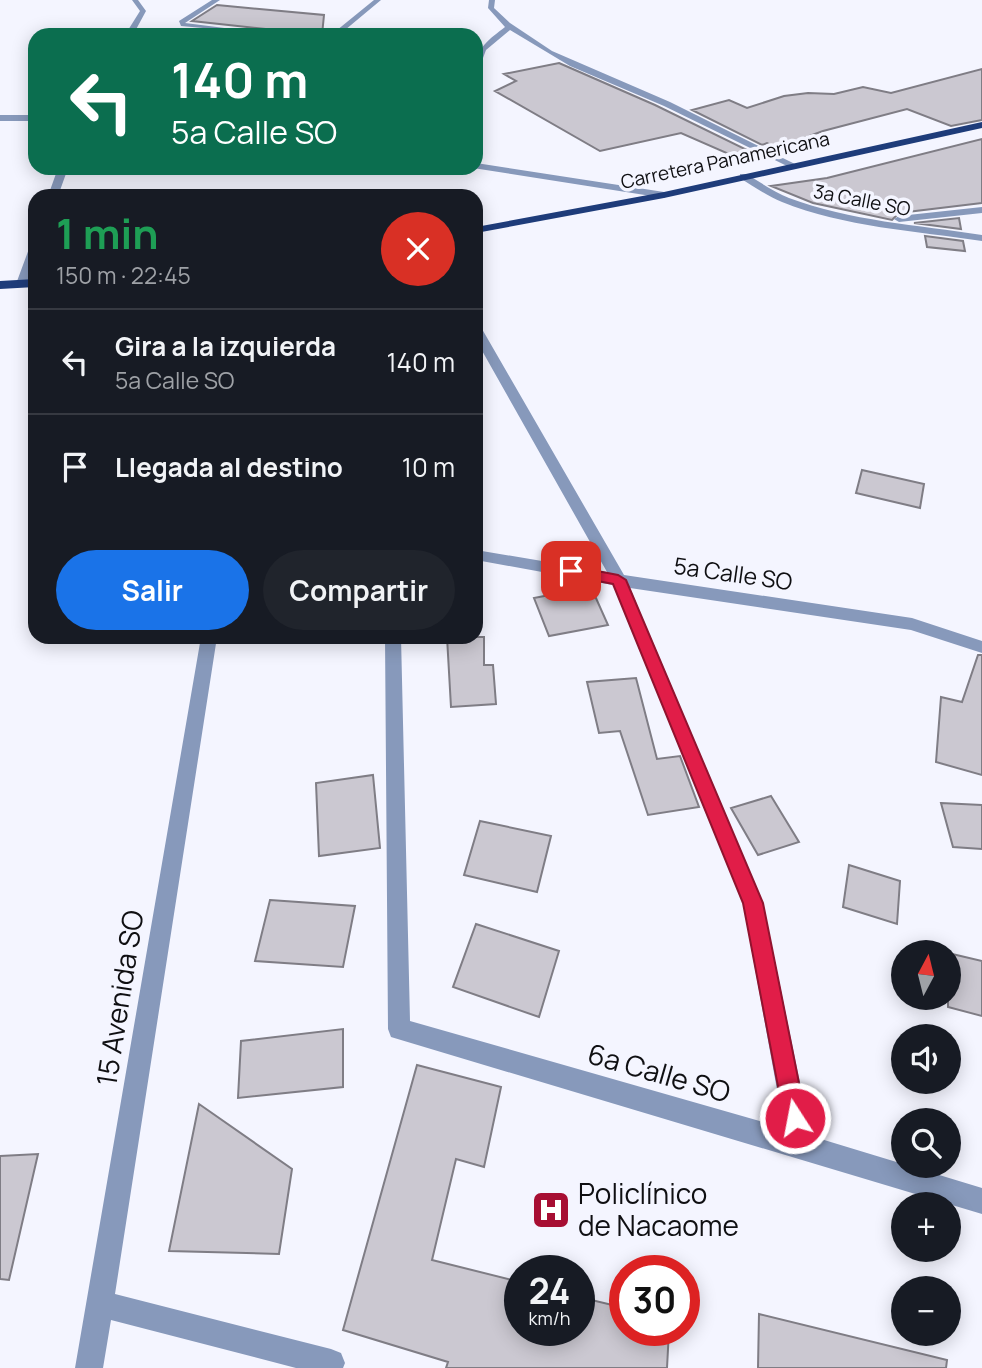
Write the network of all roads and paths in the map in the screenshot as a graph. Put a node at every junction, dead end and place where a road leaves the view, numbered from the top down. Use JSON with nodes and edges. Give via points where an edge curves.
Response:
{"nodes":[{"id":1,"x":135,"y":0,"type":"edge"},
{"id":2,"x":217,"y":0,"type":"edge"},
{"id":3,"x":378,"y":0,"type":"edge"},
{"id":4,"x":492,"y":0,"type":"edge"},
{"id":5,"x":509,"y":27,"type":"junction"},
{"id":6,"x":133,"y":28,"type":"edge"},
{"id":7,"x":211,"y":28,"type":"edge"},
{"id":8,"x":344,"y":28,"type":"edge"},
{"id":9,"x":483,"y":49,"type":"edge"},
{"id":10,"x":0,"y":118,"type":"edge"},
{"id":11,"x":28,"y":118,"type":"edge"},
{"id":12,"x":982,"y":125,"type":"edge"},
{"id":13,"x":792,"y":166,"type":"junction"},
{"id":14,"x":483,"y":167,"type":"edge"},
{"id":15,"x":743,"y":176,"type":"junction"},
{"id":16,"x":664,"y":195,"type":"junction"},
{"id":17,"x":982,"y":210,"type":"edge"},
{"id":18,"x":875,"y":222,"type":"junction"},
{"id":19,"x":483,"y":229,"type":"edge"},
{"id":20,"x":982,"y":238,"type":"edge"},
{"id":21,"x":28,"y":284,"type":"edge"},
{"id":22,"x":0,"y":285,"type":"edge"},
{"id":23,"x":483,"y":341,"type":"edge"},
{"id":24,"x":483,"y":556,"type":"edge"},
{"id":25,"x":618,"y":580,"type":"junction"},
{"id":26,"x":208,"y":644,"type":"edge"},
{"id":27,"x":393,"y":644,"type":"edge"},
{"id":28,"x":982,"y":647,"type":"edge"},
{"id":29,"x":800,"y":1145,"type":"junction"},
{"id":30,"x":982,"y":1201,"type":"edge"},
{"id":31,"x":100,"y":1304,"type":"junction"},
{"id":32,"x":331,"y":1363,"type":"dead end"},
{"id":33,"x":89,"y":1368,"type":"edge"}],
"edges":[{"from":1,"to":6,"type":"street","via":[[143,11]]},
{"from":2,"to":7,"type":"street","via":[[181,22]]},
{"from":3,"to":8,"type":"street"},
{"from":4,"to":5,"type":"street","via":[[491,8]]},
{"from":5,"to":9,"type":"street"},
{"from":5,"to":13,"type":"street","via":[[568,62]]},
{"from":10,"to":11,"type":"street"},
{"from":12,"to":13,"type":"highway","name":"Carretera Panamericana"},
{"from":13,"to":15,"type":"highway","name":"Carretera Panamericana"},
{"from":14,"to":16,"type":"street"},
{"from":15,"to":16,"type":"highway","name":"Carretera Panamericana"},
{"from":15,"to":18,"type":"street","name":"3a Calle SO","via":[[782,200]]},
{"from":16,"to":19,"type":"highway","name":"Carretera Panamericana"},
{"from":17,"to":18,"type":"street"},
{"from":18,"to":20,"type":"street","name":"3a Calle SO"},
{"from":21,"to":22,"type":"highway"},
{"from":23,"to":25,"type":"street"},
{"from":24,"to":25,"type":"street","name":"5a Calle SO"},
{"from":25,"to":28,"type":"street","name":"5a Calle SO","via":[[912,624]]},
{"from":25,"to":29,"type":"street","via":[[753,903]]},
{"from":26,"to":31,"type":"street","name":"15 Avenida SO"},
{"from":27,"to":29,"type":"street","name":"6a Calle SO","via":[[399,1030]]},
{"from":29,"to":30,"type":"street","name":"6a Calle SO"},
{"from":31,"to":32,"type":"street"},
{"from":31,"to":33,"type":"street","name":"15 Avenida SO"}]}
